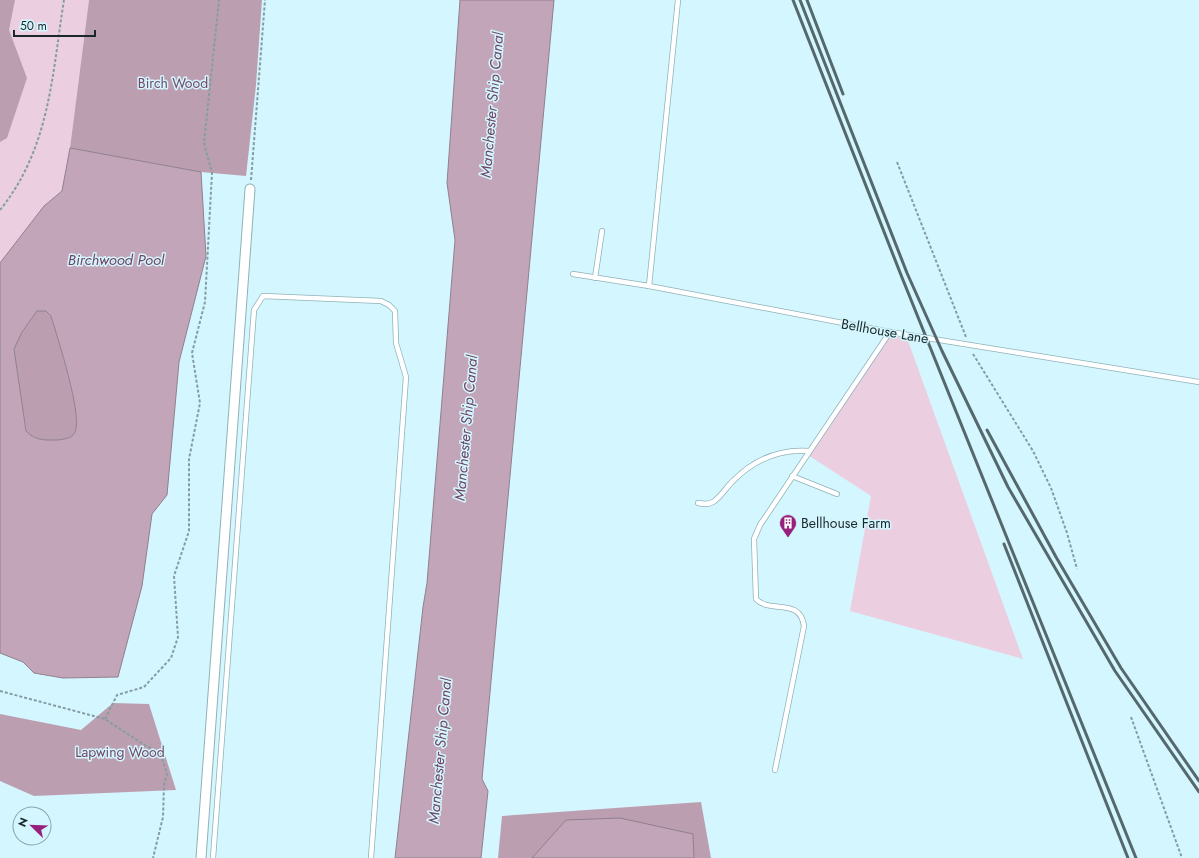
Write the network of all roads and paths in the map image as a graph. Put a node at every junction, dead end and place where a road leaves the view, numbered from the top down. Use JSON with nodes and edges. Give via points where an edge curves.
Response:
{"nodes":[{"id":1,"x":64,"y":0,"type":"edge"},
{"id":2,"x":219,"y":0,"type":"edge"},
{"id":3,"x":265,"y":0,"type":"edge"},
{"id":4,"x":678,"y":0,"type":"edge"},
{"id":5,"x":897,"y":162,"type":"dead end"},
{"id":6,"x":250,"y":189,"type":"joint"},
{"id":7,"x":0,"y":210,"type":"edge"},
{"id":8,"x":602,"y":231,"type":"dead end"},
{"id":9,"x":573,"y":274,"type":"dead end"},
{"id":10,"x":595,"y":278,"type":"junction"},
{"id":11,"x":649,"y":286,"type":"junction"},
{"id":12,"x":890,"y":332,"type":"junction"},
{"id":13,"x":969,"y":345,"type":"junction"},
{"id":14,"x":1199,"y":382,"type":"edge"},
{"id":15,"x":809,"y":451,"type":"junction"},
{"id":16,"x":792,"y":476,"type":"junction"},
{"id":17,"x":837,"y":494,"type":"dead end"},
{"id":18,"x":698,"y":503,"type":"dead end"},
{"id":19,"x":1077,"y":569,"type":"dead end"},
{"id":20,"x":0,"y":691,"type":"edge"},
{"id":21,"x":1131,"y":717,"type":"dead end"},
{"id":22,"x":105,"y":720,"type":"junction"},
{"id":23,"x":775,"y":770,"type":"dead end"},
{"id":24,"x":153,"y":858,"type":"edge"},
{"id":25,"x":201,"y":858,"type":"edge"},
{"id":26,"x":213,"y":858,"type":"edge"},
{"id":27,"x":371,"y":858,"type":"edge"},
{"id":28,"x":1182,"y":858,"type":"edge"}],
"edges":[{"from":1,"to":7,"type":"path","via":[[52,88],[37,145],[12,195]]},
{"from":2,"to":22,"type":"path","via":[[204,143],[212,173],[205,302],[192,353],[200,403],[189,459],[189,531],[174,576],[178,636],[171,658],[144,686],[117,695]]},
{"from":3,"to":6,"type":"path"},
{"from":4,"to":11,"type":"lane"},
{"from":5,"to":13,"type":"path"},
{"from":6,"to":25,"type":"street"},
{"from":8,"to":10,"type":"lane"},
{"from":9,"to":10,"type":"lane","name":"Bellhouse Lane"},
{"from":10,"to":11,"type":"lane","name":"Bellhouse Lane"},
{"from":11,"to":12,"type":"lane","name":"Bellhouse Lane"},
{"from":12,"to":13,"type":"lane","name":"Bellhouse Lane"},
{"from":12,"to":15,"type":"lane"},
{"from":13,"to":14,"type":"lane","name":"Bellhouse Lane"},
{"from":13,"to":19,"type":"path","via":[[976,361],[1033,451],[1051,488]]},
{"from":15,"to":16,"type":"lane"},
{"from":15,"to":18,"type":"lane","via":[[776,453],[758,461],[734,480],[713,503]]},
{"from":16,"to":17,"type":"lane"},
{"from":16,"to":23,"type":"lane","via":[[760,525],[754,539],[756,599],[764,604],[799,612],[804,626]]},
{"from":20,"to":22,"type":"path"},
{"from":21,"to":28,"type":"path"},
{"from":22,"to":24,"type":"path","via":[[160,752],[166,774],[162,817]]},
{"from":26,"to":27,"type":"lane","via":[[254,310],[263,296],[381,301],[395,311],[396,343],[406,377]]}]}
